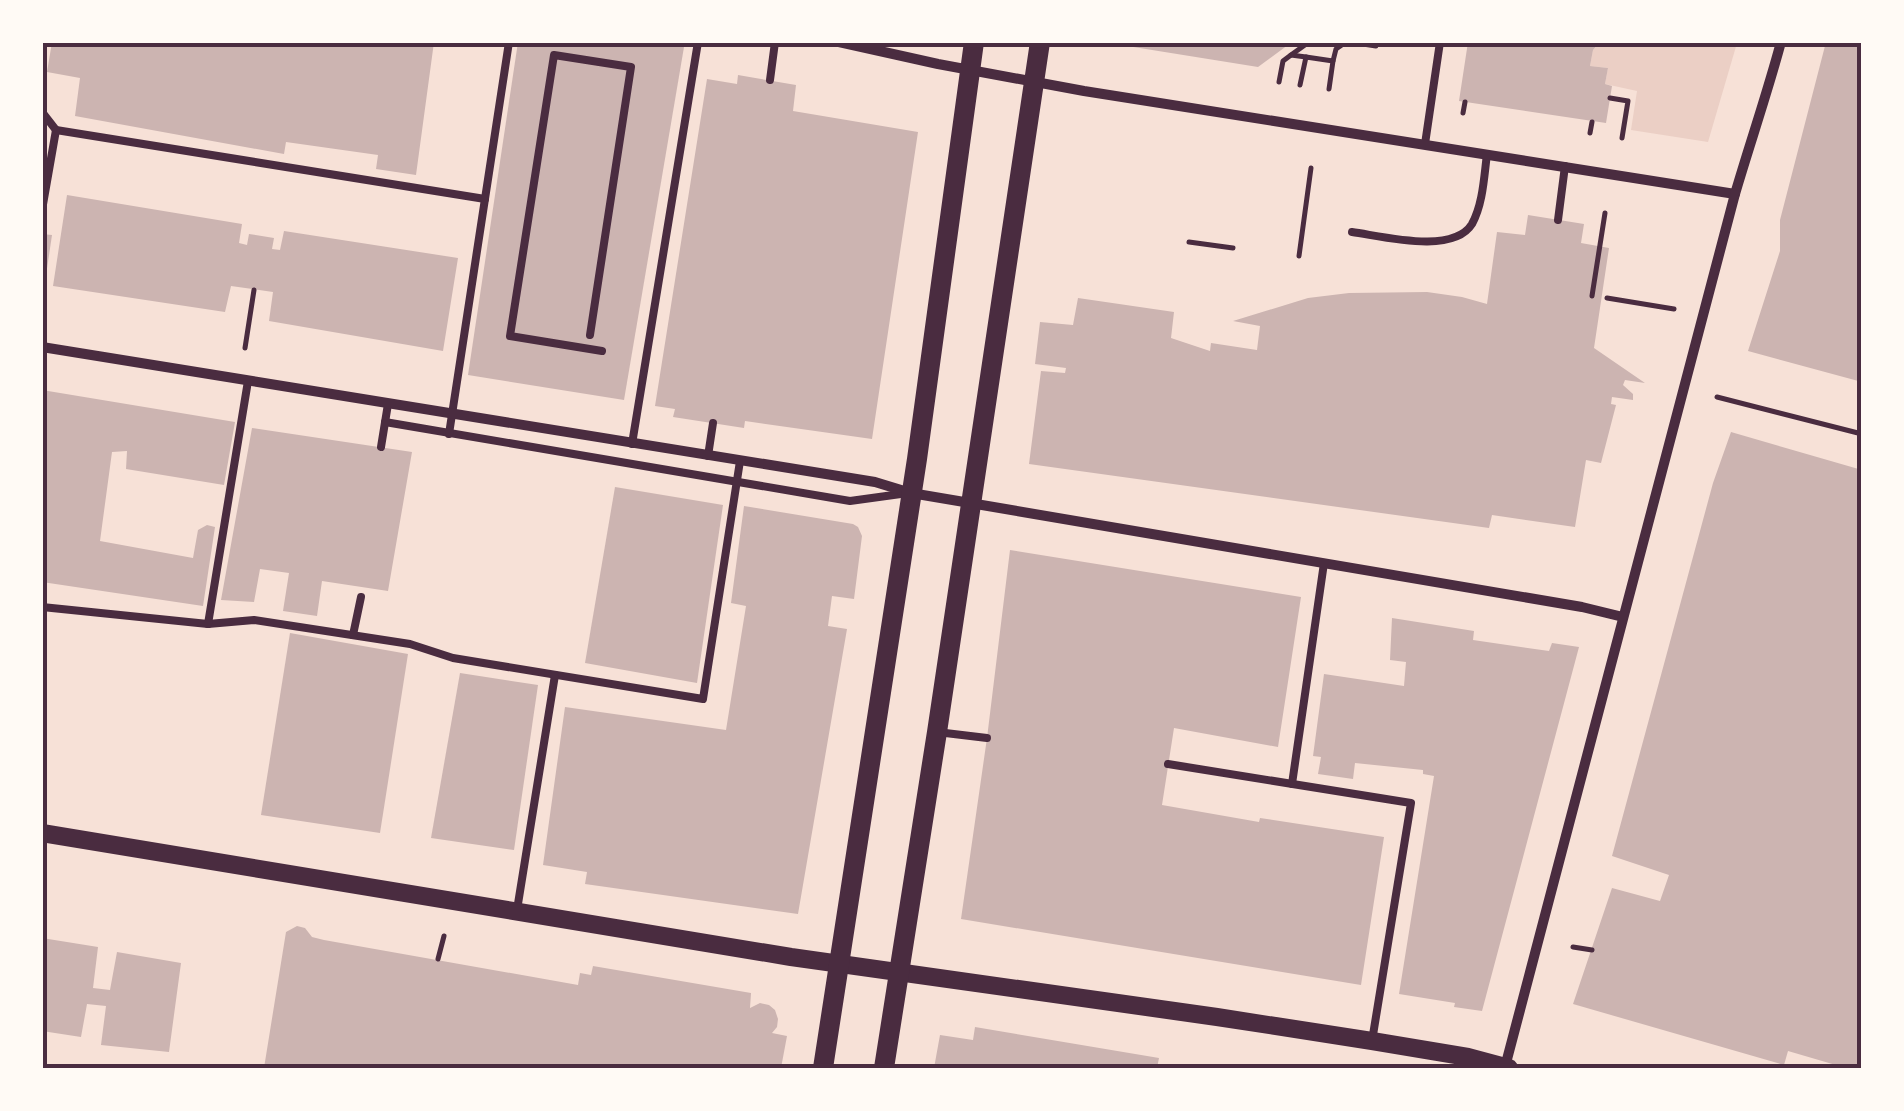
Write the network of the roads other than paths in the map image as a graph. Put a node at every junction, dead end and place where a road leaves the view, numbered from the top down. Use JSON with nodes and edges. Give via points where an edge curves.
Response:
{"nodes":[{"id":1,"x":509,"y":42,"type":"edge"},
{"id":2,"x":698,"y":42,"type":"edge"},
{"id":3,"x":775,"y":42,"type":"edge"},
{"id":4,"x":839,"y":42,"type":"edge"},
{"id":5,"x":974,"y":42,"type":"edge"},
{"id":6,"x":1040,"y":42,"type":"edge"},
{"id":7,"x":1440,"y":42,"type":"edge"},
{"id":8,"x":1781,"y":42,"type":"edge"},
{"id":9,"x":970,"y":70,"type":"junction"},
{"id":10,"x":770,"y":80,"type":"dead end"},
{"id":11,"x":1034,"y":82,"type":"junction"},
{"id":12,"x":42,"y":112,"type":"edge"},
{"id":13,"x":56,"y":130,"type":"junction"},
{"id":14,"x":1425,"y":144,"type":"junction"},
{"id":15,"x":1487,"y":154,"type":"junction"},
{"id":16,"x":1565,"y":166,"type":"junction"},
{"id":17,"x":1735,"y":194,"type":"junction"},
{"id":18,"x":486,"y":199,"type":"junction"},
{"id":19,"x":42,"y":210,"type":"edge"},
{"id":20,"x":1558,"y":220,"type":"dead end"},
{"id":21,"x":1352,"y":232,"type":"dead end"},
{"id":22,"x":590,"y":335,"type":"dead end"},
{"id":23,"x":42,"y":347,"type":"edge"},
{"id":24,"x":602,"y":351,"type":"dead end"},
{"id":25,"x":248,"y":381,"type":"junction"},
{"id":26,"x":388,"y":404,"type":"junction"},
{"id":27,"x":452,"y":415,"type":"junction"},
{"id":28,"x":385,"y":422,"type":"junction"},
{"id":29,"x":714,"y":424,"type":"dead end"},
{"id":30,"x":449,"y":434,"type":"junction"},
{"id":31,"x":632,"y":444,"type":"junction"},
{"id":32,"x":381,"y":447,"type":"dead end"},
{"id":33,"x":708,"y":456,"type":"junction"},
{"id":34,"x":740,"y":461,"type":"junction"},
{"id":35,"x":736,"y":482,"type":"junction"},
{"id":36,"x":912,"y":492,"type":"junction"},
{"id":37,"x":971,"y":502,"type":"junction"},
{"id":38,"x":1324,"y":562,"type":"junction"},
{"id":39,"x":361,"y":597,"type":"dead end"},
{"id":40,"x":42,"y":607,"type":"edge"},
{"id":41,"x":1623,"y":617,"type":"junction"},
{"id":42,"x":208,"y":624,"type":"junction"},
{"id":43,"x":353,"y":636,"type":"junction"},
{"id":44,"x":555,"y":675,"type":"junction"},
{"id":45,"x":937,"y":732,"type":"junction"},
{"id":46,"x":987,"y":738,"type":"dead end"},
{"id":47,"x":1168,"y":764,"type":"dead end"},
{"id":48,"x":1292,"y":784,"type":"junction"},
{"id":49,"x":42,"y":832,"type":"edge"},
{"id":50,"x":517,"y":910,"type":"junction"},
{"id":51,"x":839,"y":964,"type":"junction"},
{"id":52,"x":900,"y":972,"type":"junction"},
{"id":53,"x":1372,"y":1042,"type":"junction"},
{"id":54,"x":822,"y":1068,"type":"edge"},
{"id":55,"x":884,"y":1068,"type":"edge"},
{"id":56,"x":1507,"y":1068,"type":"edge"}],
"edges":[{"from":1,"to":18,"type":"lane"},
{"from":2,"to":31,"type":"lane"},
{"from":3,"to":10,"type":"lane"},
{"from":4,"to":9,"type":"street"},
{"from":5,"to":9,"type":"main road"},
{"from":6,"to":11,"type":"main road"},
{"from":7,"to":14,"type":"lane"},
{"from":8,"to":17,"type":"street"},
{"from":9,"to":11,"type":"street"},
{"from":9,"to":36,"type":"main road"},
{"from":11,"to":14,"type":"street"},
{"from":11,"to":37,"type":"main road"},
{"from":12,"to":13,"type":"lane"},
{"from":13,"to":18,"type":"lane"},
{"from":13,"to":19,"type":"lane"},
{"from":14,"to":15,"type":"street"},
{"from":15,"to":16,"type":"street"},
{"from":15,"to":21,"type":"lane","via":[[1477,213],[1465,233],[1433,242]]},
{"from":16,"to":17,"type":"street"},
{"from":16,"to":20,"type":"lane"},
{"from":17,"to":41,"type":"street"},
{"from":18,"to":27,"type":"lane"},
{"from":22,"to":24,"type":"lane","via":[[631,67],[554,55],[510,336]]},
{"from":23,"to":25,"type":"street"},
{"from":25,"to":26,"type":"street"},
{"from":25,"to":42,"type":"lane"},
{"from":26,"to":27,"type":"street"},
{"from":26,"to":28,"type":"lane"},
{"from":27,"to":30,"type":"lane"},
{"from":27,"to":31,"type":"street"},
{"from":28,"to":30,"type":"lane"},
{"from":28,"to":32,"type":"lane"},
{"from":29,"to":33,"type":"lane"},
{"from":30,"to":35,"type":"lane"},
{"from":31,"to":33,"type":"street"},
{"from":33,"to":34,"type":"street"},
{"from":34,"to":35,"type":"lane"},
{"from":34,"to":36,"type":"street"},
{"from":35,"to":36,"type":"lane","via":[[850,500]]},
{"from":35,"to":44,"type":"lane","via":[[704,699]]},
{"from":36,"to":37,"type":"street"},
{"from":36,"to":51,"type":"main road"},
{"from":37,"to":38,"type":"street"},
{"from":37,"to":45,"type":"main road"},
{"from":38,"to":41,"type":"street"},
{"from":38,"to":48,"type":"lane"},
{"from":39,"to":43,"type":"lane"},
{"from":40,"to":42,"type":"lane"},
{"from":41,"to":56,"type":"street"},
{"from":42,"to":43,"type":"lane","via":[[254,620]]},
{"from":43,"to":44,"type":"lane"},
{"from":44,"to":50,"type":"lane"},
{"from":45,"to":46,"type":"lane"},
{"from":45,"to":52,"type":"main road"},
{"from":47,"to":48,"type":"lane"},
{"from":48,"to":53,"type":"lane","via":[[1411,802]]},
{"from":49,"to":50,"type":"street"},
{"from":50,"to":51,"type":"street"},
{"from":51,"to":52,"type":"street"},
{"from":51,"to":54,"type":"main road"},
{"from":52,"to":53,"type":"street"},
{"from":52,"to":55,"type":"main road"},
{"from":53,"to":56,"type":"street"}]}
